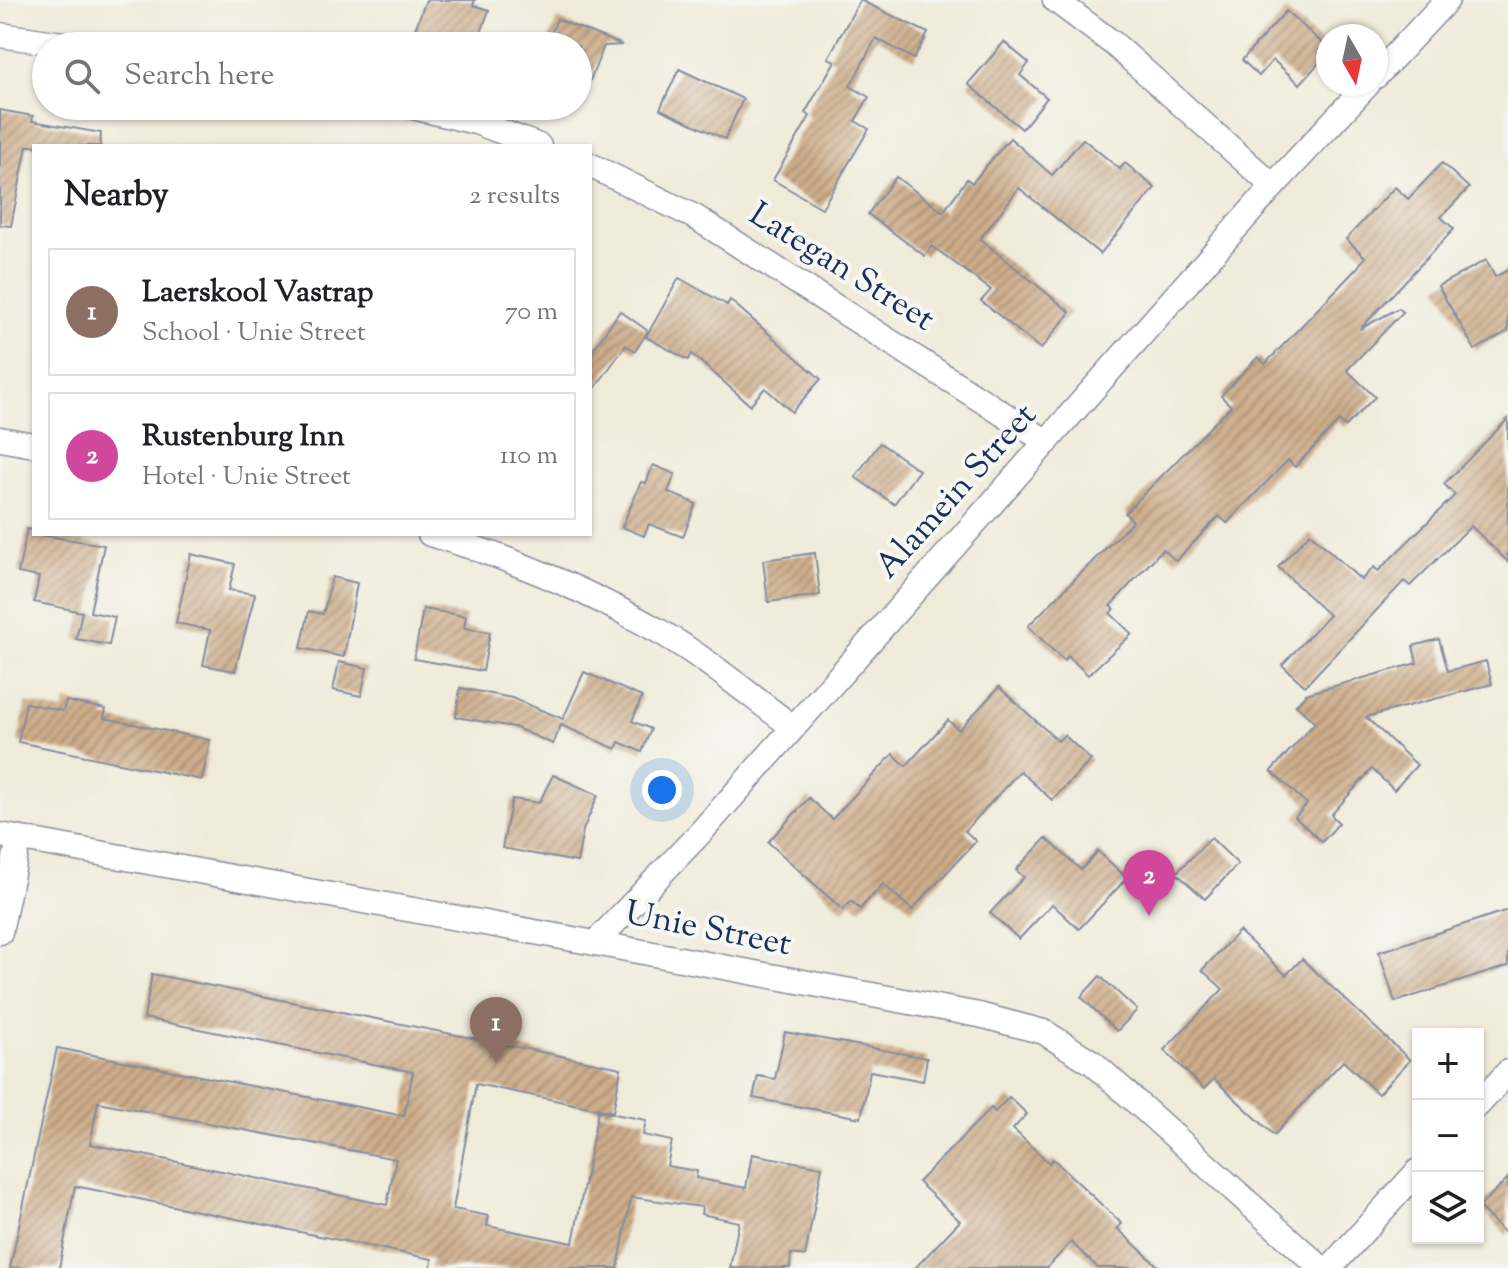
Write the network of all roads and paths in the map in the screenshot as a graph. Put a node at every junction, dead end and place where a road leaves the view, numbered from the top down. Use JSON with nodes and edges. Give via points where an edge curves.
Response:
{"nodes":[{"id":1,"x":1055,"y":0,"type":"edge"},
{"id":2,"x":1447,"y":0,"type":"edge"},
{"id":3,"x":0,"y":35,"type":"edge"},
{"id":4,"x":32,"y":40,"type":"edge"},
{"id":5,"x":1388,"y":63,"type":"edge"},
{"id":6,"x":1357,"y":96,"type":"edge"},
{"id":7,"x":468,"y":120,"type":"edge"},
{"id":8,"x":534,"y":144,"type":"edge"},
{"id":9,"x":592,"y":166,"type":"edge"},
{"id":10,"x":1273,"y":186,"type":"junction"},
{"id":11,"x":0,"y":439,"type":"edge"},
{"id":12,"x":1047,"y":442,"type":"junction"},
{"id":13,"x":32,"y":445,"type":"edge"},
{"id":14,"x":436,"y":536,"type":"edge"},
{"id":15,"x":793,"y":727,"type":"junction"},
{"id":16,"x":10,"y":837,"type":"edge"},
{"id":17,"x":0,"y":932,"type":"edge"},
{"id":18,"x":595,"y":943,"type":"junction"},
{"id":19,"x":1508,"y":1072,"type":"edge"},
{"id":20,"x":1483,"y":1100,"type":"edge"},
{"id":21,"x":1417,"y":1172,"type":"edge"},
{"id":22,"x":1321,"y":1268,"type":"edge"},
{"id":23,"x":1330,"y":1268,"type":"edge"}],
"edges":[{"from":1,"to":10,"type":"street","via":[[1114,44]]},
{"from":2,"to":5,"type":"street"},
{"from":3,"to":4,"type":"street"},
{"from":6,"to":10,"type":"street","name":"Alamein Street"},
{"from":7,"to":8,"type":"street"},
{"from":9,"to":12,"type":"street","name":"Lategan Street","via":[[695,217]]},
{"from":10,"to":12,"type":"street","name":"Alamein Street"},
{"from":11,"to":13,"type":"street"},
{"from":12,"to":15,"type":"street","name":"Alamein Street"},
{"from":14,"to":15,"type":"street","via":[[579,590],[660,631]]},
{"from":15,"to":18,"type":"street","name":"Alamein Street"},
{"from":16,"to":17,"type":"street"},
{"from":16,"to":18,"type":"street","name":"Unie Street"},
{"from":18,"to":22,"type":"street","name":"Unie Street","via":[[979,1015],[1044,1032],[1093,1063]]},
{"from":19,"to":20,"type":"street"},
{"from":21,"to":23,"type":"street"}]}
